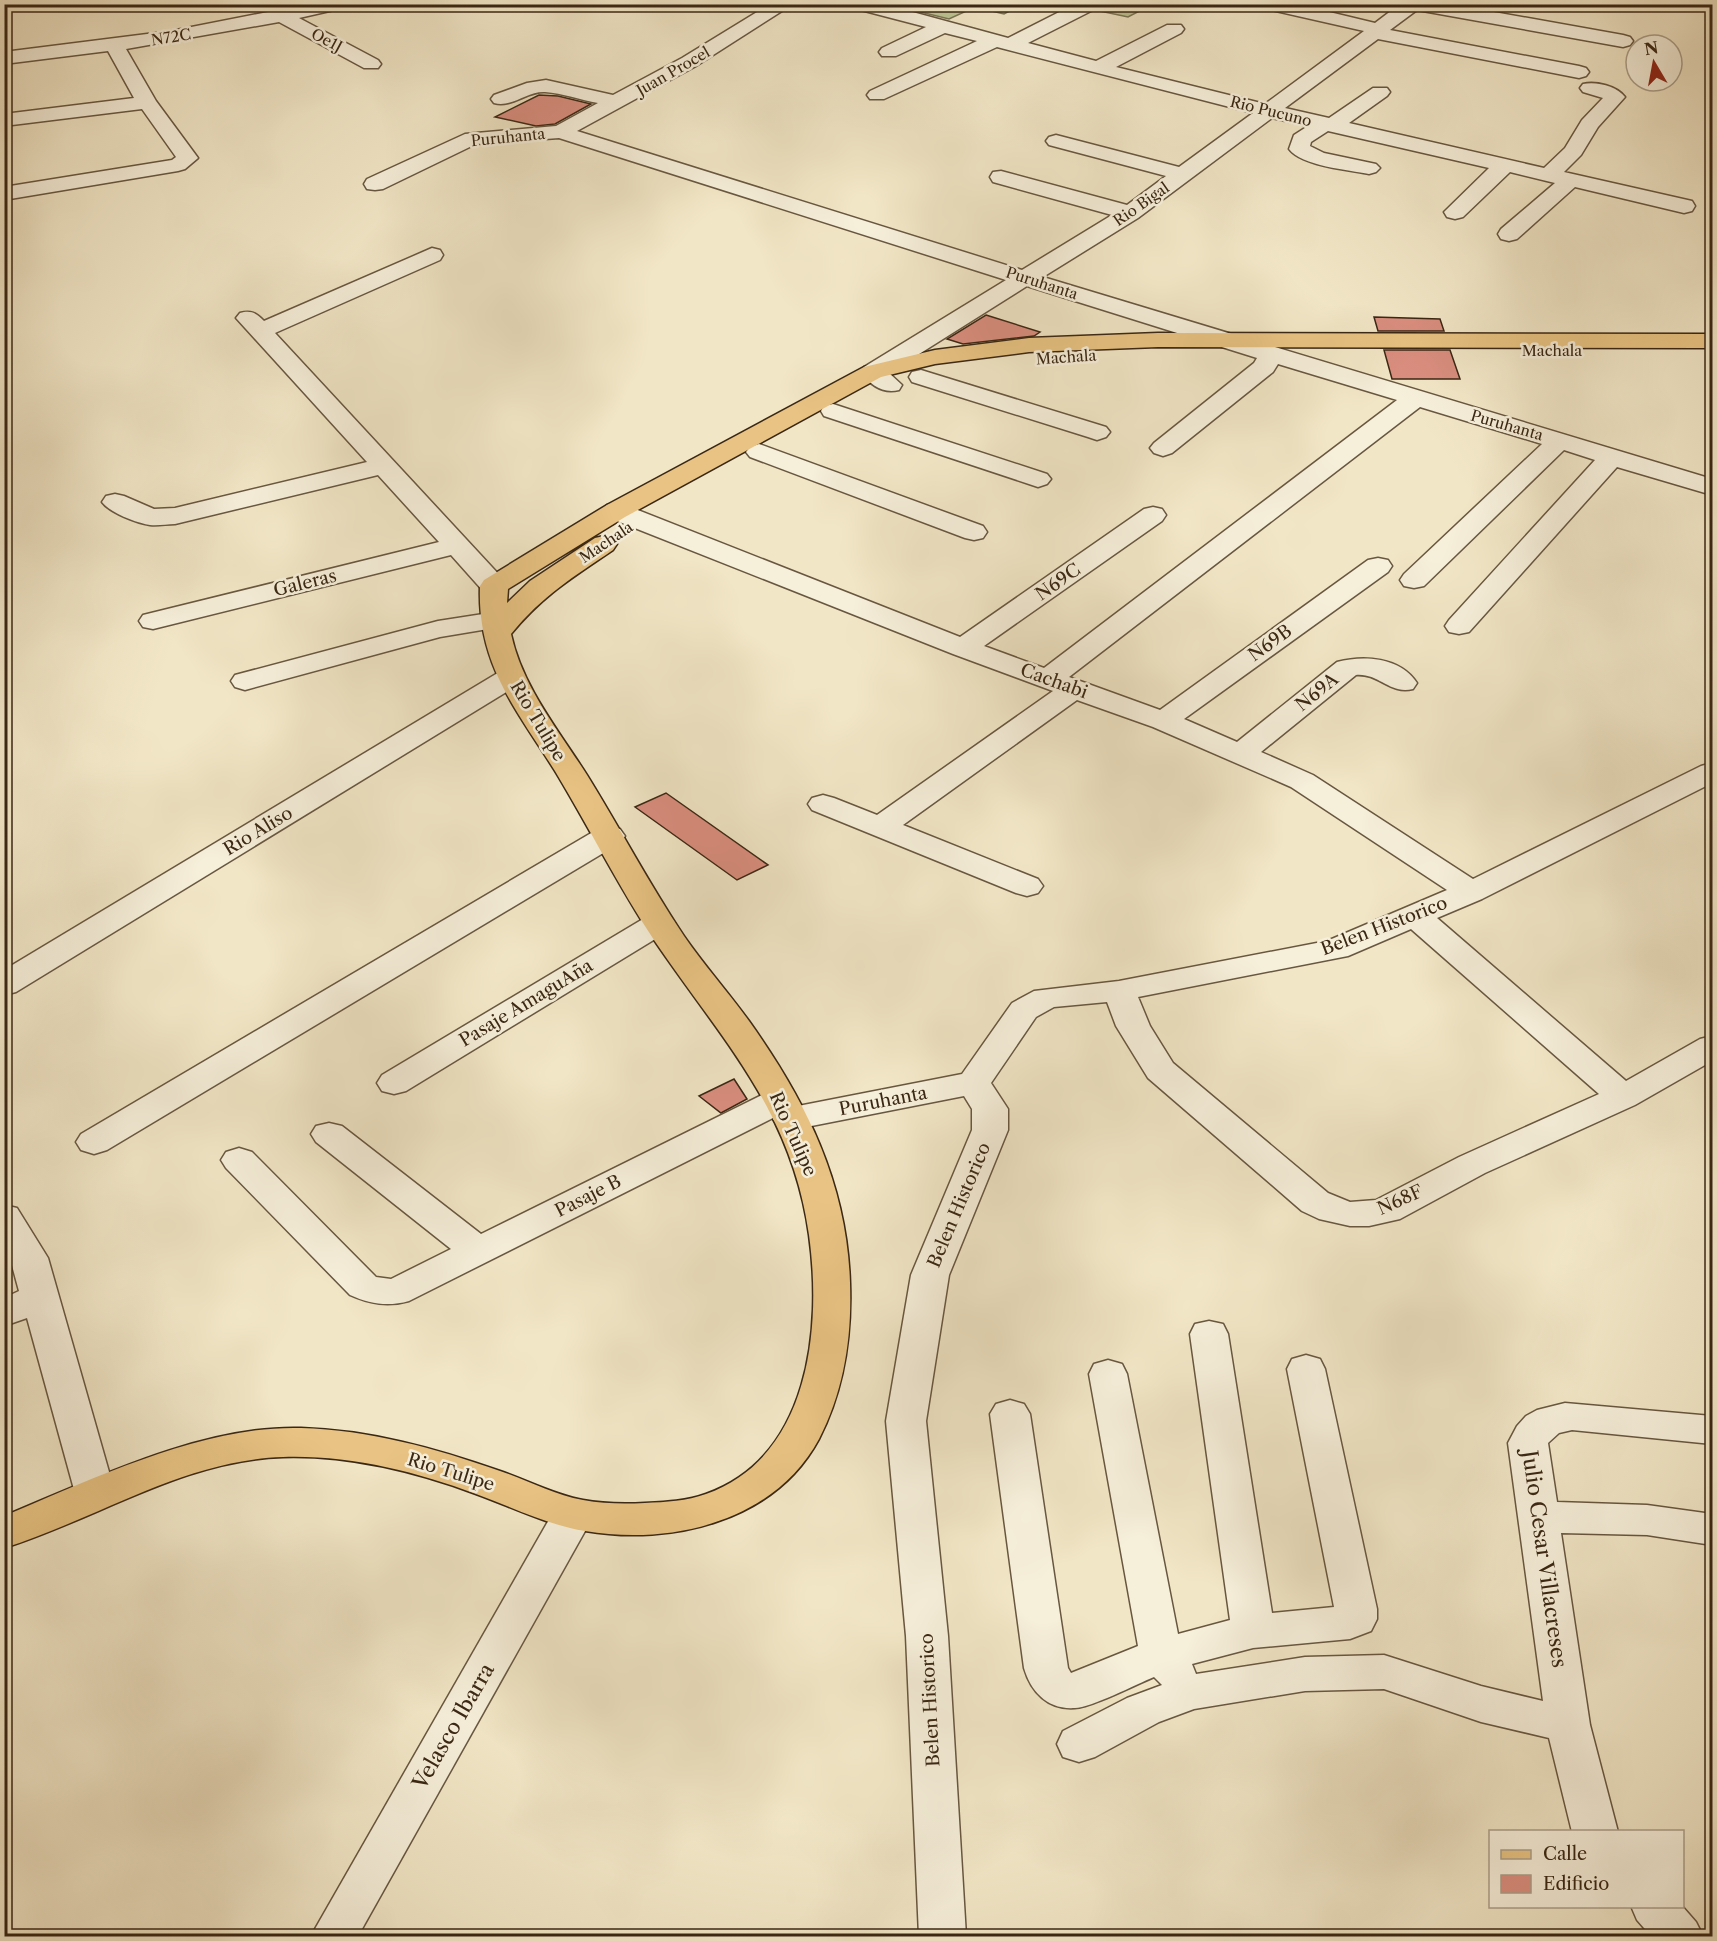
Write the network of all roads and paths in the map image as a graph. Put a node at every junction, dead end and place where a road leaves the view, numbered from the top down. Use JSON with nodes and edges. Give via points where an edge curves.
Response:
{"nodes":[{"id":1,"x":336,"y":4,"type":"edge"},
{"id":2,"x":784,"y":4,"type":"edge"},
{"id":3,"x":860,"y":4,"type":"edge"},
{"id":4,"x":1090,"y":4,"type":"edge"},
{"id":5,"x":1269,"y":4,"type":"edge"},
{"id":6,"x":1414,"y":4,"type":"edge"},
{"id":7,"x":283,"y":17,"type":"junction"},
{"id":8,"x":944,"y":26,"type":"junction"},
{"id":9,"x":1174,"y":29,"type":"dead end"},
{"id":10,"x":1376,"y":31,"type":"junction"},
{"id":11,"x":1623,"y":41,"type":"dead end"},
{"id":12,"x":1004,"y":42,"type":"junction"},
{"id":13,"x":115,"y":46,"type":"junction"},
{"id":14,"x":889,"y":52,"type":"dead end"},
{"id":15,"x":4,"y":58,"type":"edge"},
{"id":16,"x":371,"y":64,"type":"dead end"},
{"id":17,"x":1098,"y":68,"type":"junction"},
{"id":18,"x":1380,"y":92,"type":"dead end"},
{"id":19,"x":877,"y":95,"type":"dead end"},
{"id":20,"x":501,"y":99,"type":"dead end"},
{"id":21,"x":147,"y":102,"type":"junction"},
{"id":22,"x":618,"y":102,"type":"junction"},
{"id":23,"x":1270,"y":111,"type":"junction"},
{"id":24,"x":4,"y":120,"type":"edge"},
{"id":25,"x":1329,"y":125,"type":"junction"},
{"id":26,"x":560,"y":132,"type":"junction"},
{"id":27,"x":1056,"y":141,"type":"dead end"},
{"id":28,"x":1509,"y":164,"type":"junction"},
{"id":29,"x":1370,"y":168,"type":"dead end"},
{"id":30,"x":1183,"y":174,"type":"junction"},
{"id":31,"x":1550,"y":174,"type":"junction"},
{"id":32,"x":1001,"y":177,"type":"dead end"},
{"id":33,"x":1572,"y":179,"type":"junction"},
{"id":34,"x":375,"y":184,"type":"dead end"},
{"id":35,"x":4,"y":194,"type":"edge"},
{"id":36,"x":1684,"y":206,"type":"dead end"},
{"id":37,"x":1455,"y":212,"type":"dead end"},
{"id":38,"x":1130,"y":213,"type":"junction"},
{"id":39,"x":1509,"y":234,"type":"dead end"},
{"id":40,"x":432,"y":255,"type":"dead end"},
{"id":41,"x":1027,"y":278,"type":"junction"},
{"id":42,"x":1713,"y":335,"type":"edge"},
{"id":43,"x":1229,"y":340,"type":"junction"},
{"id":44,"x":1608,"y":341,"type":"junction"},
{"id":45,"x":1713,"y":341,"type":"edge"},
{"id":46,"x":1474,"y":346,"type":"junction"},
{"id":47,"x":1713,"y":348,"type":"edge"},
{"id":48,"x":1271,"y":354,"type":"junction"},
{"id":49,"x":1713,"y":355,"type":"edge"},
{"id":50,"x":921,"y":377,"type":"junction"},
{"id":51,"x":882,"y":378,"type":"junction"},
{"id":52,"x":1416,"y":398,"type":"junction"},
{"id":53,"x":832,"y":411,"type":"junction"},
{"id":54,"x":1097,"y":432,"type":"dead end"},
{"id":55,"x":1560,"y":440,"type":"junction"},
{"id":56,"x":1163,"y":448,"type":"dead end"},
{"id":57,"x":759,"y":452,"type":"junction"},
{"id":58,"x":1612,"y":457,"type":"junction"},
{"id":59,"x":384,"y":466,"type":"junction"},
{"id":60,"x":1038,"y":479,"type":"dead end"},
{"id":61,"x":1713,"y":487,"type":"edge"},
{"id":62,"x":115,"y":502,"type":"dead end"},
{"id":63,"x":627,"y":515,"type":"junction"},
{"id":64,"x":1153,"y":515,"type":"dead end"},
{"id":65,"x":975,"y":532,"type":"dead end"},
{"id":66,"x":457,"y":545,"type":"junction"},
{"id":67,"x":1377,"y":566,"type":"dead end"},
{"id":68,"x":1414,"y":580,"type":"dead end"},
{"id":69,"x":494,"y":586,"type":"junction"},
{"id":70,"x":153,"y":621,"type":"dead end"},
{"id":71,"x":497,"y":626,"type":"junction"},
{"id":72,"x":1459,"y":626,"type":"dead end"},
{"id":73,"x":963,"y":648,"type":"junction"},
{"id":74,"x":511,"y":677,"type":"junction"},
{"id":75,"x":245,"y":681,"type":"dead end"},
{"id":76,"x":1403,"y":682,"type":"dead end"},
{"id":77,"x":1062,"y":684,"type":"junction"},
{"id":78,"x":1163,"y":721,"type":"junction"},
{"id":79,"x":1240,"y":754,"type":"junction"},
{"id":80,"x":1713,"y":772,"type":"edge"},
{"id":81,"x":823,"y":804,"type":"dead end"},
{"id":82,"x":880,"y":827,"type":"junction"},
{"id":83,"x":609,"y":836,"type":"junction"},
{"id":84,"x":1027,"y":886,"type":"dead end"},
{"id":85,"x":1471,"y":892,"type":"junction"},
{"id":86,"x":1414,"y":915,"type":"junction"},
{"id":87,"x":659,"y":922,"type":"junction"},
{"id":88,"x":4,"y":986,"type":"edge"},
{"id":89,"x":1119,"y":990,"type":"junction"},
{"id":90,"x":1713,"y":1047,"type":"edge"},
{"id":91,"x":394,"y":1083,"type":"dead end"},
{"id":92,"x":974,"y":1083,"type":"junction"},
{"id":93,"x":1623,"y":1096,"type":"junction"},
{"id":94,"x":786,"y":1109,"type":"junction"},
{"id":95,"x":328,"y":1134,"type":"dead end"},
{"id":96,"x":94,"y":1142,"type":"dead end"},
{"id":97,"x":239,"y":1160,"type":"dead end"},
{"id":98,"x":4,"y":1217,"type":"edge"},
{"id":99,"x":478,"y":1251,"type":"junction"},
{"id":100,"x":40,"y":1297,"type":"junction"},
{"id":101,"x":4,"y":1313,"type":"edge"},
{"id":102,"x":1209,"y":1334,"type":"dead end"},
{"id":103,"x":1306,"y":1369,"type":"dead end"},
{"id":104,"x":1108,"y":1374,"type":"dead end"},
{"id":105,"x":1010,"y":1414,"type":"dead end"},
{"id":106,"x":1713,"y":1430,"type":"edge"},
{"id":107,"x":95,"y":1493,"type":"junction"},
{"id":108,"x":573,"y":1515,"type":"junction"},
{"id":109,"x":1540,"y":1517,"type":"junction"},
{"id":110,"x":1713,"y":1529,"type":"edge"},
{"id":111,"x":4,"y":1533,"type":"edge"},
{"id":112,"x":1253,"y":1631,"type":"junction"},
{"id":113,"x":1161,"y":1655,"type":"junction"},
{"id":114,"x":1191,"y":1692,"type":"junction"},
{"id":115,"x":1568,"y":1725,"type":"junction"},
{"id":116,"x":1079,"y":1744,"type":"dead end"},
{"id":117,"x":1594,"y":1830,"type":"edge"},
{"id":118,"x":1656,"y":1908,"type":"edge"},
{"id":119,"x":334,"y":1936,"type":"edge"},
{"id":120,"x":943,"y":1936,"type":"edge"},
{"id":121,"x":1678,"y":1936,"type":"edge"}],
"edges":[{"from":1,"to":7,"type":"street","name":"N72C"},
{"from":2,"to":22,"type":"street","name":"Juan Procel"},
{"from":3,"to":8,"type":"street","name":"Rio Pucuno"},
{"from":4,"to":12,"type":"street"},
{"from":5,"to":10,"type":"street"},
{"from":6,"to":10,"type":"street","name":"Rio Bigal"},
{"from":6,"to":11,"type":"street"},
{"from":7,"to":13,"type":"street","name":"N72C"},
{"from":7,"to":16,"type":"street","name":"Oe1J"},
{"from":8,"to":12,"type":"street","name":"Rio Pucuno"},
{"from":8,"to":14,"type":"street"},
{"from":9,"to":17,"type":"street"},
{"from":10,"to":23,"type":"street","name":"Rio Bigal"},
{"from":10,"to":31,"type":"street","via":[[1584,80],[1615,97],[1589,124],[1574,151]]},
{"from":12,"to":17,"type":"street","name":"Rio Pucuno"},
{"from":12,"to":19,"type":"street"},
{"from":13,"to":15,"type":"street","name":"N72C"},
{"from":13,"to":21,"type":"street"},
{"from":17,"to":23,"type":"street","name":"Rio Pucuno"},
{"from":18,"to":25,"type":"street"},
{"from":20,"to":22,"type":"street","via":[[546,86]]},
{"from":21,"to":24,"type":"street"},
{"from":21,"to":35,"type":"street","via":[[188,158],[186,162]]},
{"from":22,"to":26,"type":"street","name":"Juan Procel"},
{"from":23,"to":25,"type":"street","name":"Rio Pucuno"},
{"from":23,"to":30,"type":"street","name":"Rio Bigal"},
{"from":25,"to":28,"type":"street","name":"Rio Pucuno"},
{"from":25,"to":29,"type":"street","via":[[1301,139],[1299,149],[1318,158]]},
{"from":26,"to":34,"type":"street","name":"Puruhanta","via":[[472,138]]},
{"from":26,"to":41,"type":"street","name":"Puruhanta"},
{"from":27,"to":30,"type":"street"},
{"from":28,"to":31,"type":"street","name":"Rio Pucuno"},
{"from":28,"to":37,"type":"street"},
{"from":30,"to":38,"type":"street","name":"Rio Bigal"},
{"from":31,"to":33,"type":"street","name":"Rio Pucuno"},
{"from":32,"to":38,"type":"street"},
{"from":33,"to":36,"type":"street","name":"Rio Pucuno"},
{"from":33,"to":39,"type":"street"},
{"from":38,"to":41,"type":"street","name":"Rio Bigal"},
{"from":40,"to":59,"type":"street","via":[[254,324]]},
{"from":41,"to":43,"type":"street","name":"Puruhanta"},
{"from":41,"to":51,"type":"street","name":"Rio Bigal"},
{"from":42,"to":44,"type":"main road"},
{"from":43,"to":46,"type":"main road","name":"Machala"},
{"from":43,"to":48,"type":"street","name":"Puruhanta"},
{"from":43,"to":51,"type":"main road","name":"Machala","via":[[1029,345],[935,357]]},
{"from":44,"to":45,"type":"main road","name":"Machala"},
{"from":44,"to":46,"type":"main road","name":"Machala"},
{"from":46,"to":47,"type":"main road","name":"Machala"},
{"from":46,"to":48,"type":"main road","name":"Machala"},
{"from":46,"to":49,"type":"main road","via":[[1487,354],[1511,356]]},
{"from":48,"to":50,"type":"main road","name":"Machala","via":[[1073,355],[972,365]]},
{"from":48,"to":52,"type":"street","name":"Puruhanta"},
{"from":48,"to":56,"type":"street","via":[[1264,367]]},
{"from":50,"to":51,"type":"main road","name":"Machala"},
{"from":50,"to":54,"type":"street"},
{"from":51,"to":53,"type":"main road","name":"Machala"},
{"from":51,"to":63,"type":"main road","name":"Machala"},
{"from":52,"to":55,"type":"street","name":"Puruhanta"},
{"from":52,"to":77,"type":"street"},
{"from":53,"to":57,"type":"main road","name":"Machala"},
{"from":53,"to":60,"type":"street"},
{"from":55,"to":58,"type":"street","name":"Puruhanta"},
{"from":55,"to":68,"type":"street"},
{"from":57,"to":63,"type":"main road","name":"Machala"},
{"from":57,"to":65,"type":"street"},
{"from":58,"to":61,"type":"street","name":"Puruhanta"},
{"from":58,"to":72,"type":"street"},
{"from":59,"to":62,"type":"street","via":[[175,516],[151,516]]},
{"from":59,"to":66,"type":"street"},
{"from":63,"to":69,"type":"main road","name":"Machala"},
{"from":63,"to":71,"type":"main road","name":"Machala"},
{"from":63,"to":73,"type":"street","name":"Cachabi"},
{"from":64,"to":73,"type":"street","name":"N69C"},
{"from":66,"to":69,"type":"street"},
{"from":66,"to":70,"type":"street","name":"Galeras"},
{"from":67,"to":78,"type":"street","name":"N69B"},
{"from":69,"to":71,"type":"main road","name":"Rio Tulipe"},
{"from":71,"to":74,"type":"main road","name":"Rio Tulipe","via":[[500,656]]},
{"from":71,"to":75,"type":"street","via":[[438,629]]},
{"from":73,"to":77,"type":"street","name":"Cachabi"},
{"from":74,"to":83,"type":"main road","name":"Rio Tulipe"},
{"from":74,"to":88,"type":"street","name":"Rio Aliso"},
{"from":76,"to":79,"type":"street","name":"N69A","via":[[1381,669],[1362,664],[1347,668]]},
{"from":77,"to":78,"type":"street","name":"Cachabi"},
{"from":77,"to":82,"type":"street"},
{"from":78,"to":79,"type":"street","name":"Cachabi"},
{"from":79,"to":85,"type":"street","name":"Cachabi","via":[[1302,781]]},
{"from":80,"to":85,"type":"street","name":"Belen Historico"},
{"from":81,"to":82,"type":"street"},
{"from":82,"to":84,"type":"street"},
{"from":83,"to":87,"type":"main road","name":"Rio Tulipe"},
{"from":83,"to":96,"type":"street"},
{"from":85,"to":86,"type":"street","name":"Belen Historico"},
{"from":86,"to":89,"type":"street","name":"Belen Historico","via":[[1335,949]]},
{"from":86,"to":93,"type":"street"},
{"from":87,"to":91,"type":"street","name":"Pasaje AmaguAña"},
{"from":87,"to":94,"type":"main road","name":"Rio Tulipe","via":[[760,1063]]},
{"from":89,"to":92,"type":"street","name":"Belen Historico","via":[[1046,998],[1024,1010]]},
{"from":89,"to":93,"type":"street","name":"N68F","via":[[1133,1026],[1161,1070],[1315,1202],[1332,1210],[1360,1214],[1387,1210],[1472,1165]]},
{"from":90,"to":93,"type":"street","name":"N68F"},
{"from":92,"to":94,"type":"street","name":"Puruhanta"},
{"from":92,"to":120,"type":"street","name":"Belen Historico","via":[[990,1108],[990,1130],[930,1275],[906,1421],[927,1636]]},
{"from":94,"to":99,"type":"street","name":"Pasaje B"},
{"from":94,"to":108,"type":"main road","name":"Rio Tulipe","via":[[811,1164],[830,1247],[834,1317],[820,1388],[807,1426],[769,1477],[733,1500],[702,1512],[667,1519]]},
{"from":95,"to":99,"type":"street"},
{"from":97,"to":99,"type":"street","name":"Pasaje B","via":[[363,1286],[375,1291],[396,1292]]},
{"from":98,"to":100,"type":"street","via":[[29,1258]]},
{"from":100,"to":101,"type":"street"},
{"from":100,"to":107,"type":"street"},
{"from":102,"to":112,"type":"street"},
{"from":103,"to":112,"type":"street","via":[[1356,1619]]},
{"from":104,"to":113,"type":"street"},
{"from":105,"to":113,"type":"street","via":[[1049,1679],[1059,1688],[1075,1691]]},
{"from":106,"to":109,"type":"street","name":"Julio Cesar Villacreses","via":[[1572,1416],[1544,1423],[1532,1432],[1528,1443]]},
{"from":107,"to":108,"type":"main road","name":"Rio Tulipe","via":[[218,1454],[287,1443],[402,1456],[488,1482]]},
{"from":107,"to":111,"type":"main road","name":"Rio Tulipe"},
{"from":108,"to":119,"type":"street","name":"Velasco Ibarra"},
{"from":109,"to":110,"type":"street","via":[[1647,1520]]},
{"from":109,"to":115,"type":"street","name":"Julio Cesar Villacreses"},
{"from":112,"to":113,"type":"street"},
{"from":113,"to":114,"type":"street"},
{"from":114,"to":115,"type":"street","via":[[1305,1674],[1384,1672],[1481,1704]]},
{"from":114,"to":116,"type":"street","via":[[1143,1710]]},
{"from":115,"to":117,"type":"street","name":"Julio Cesar Villacreses"},
{"from":118,"to":121,"type":"street"}]}
